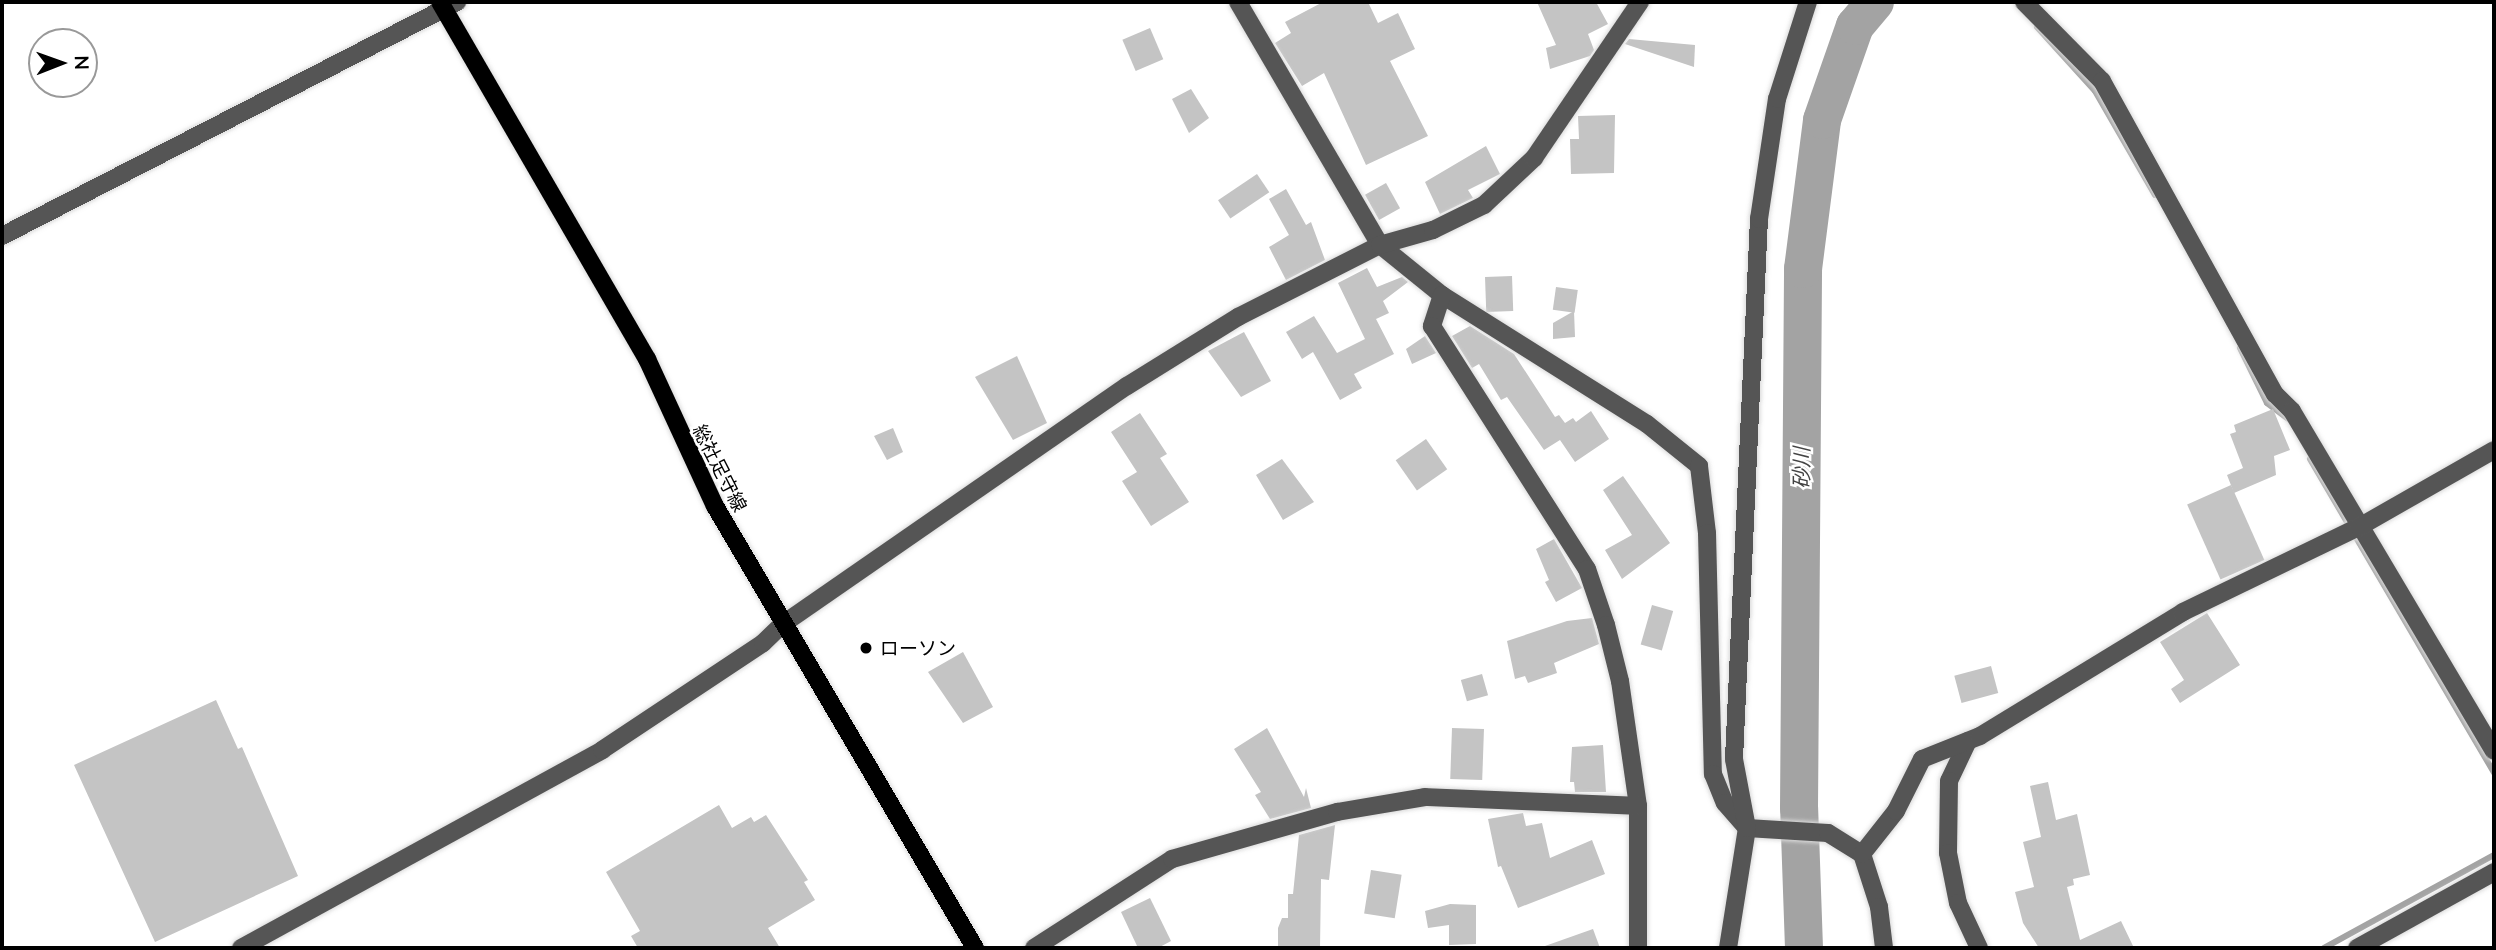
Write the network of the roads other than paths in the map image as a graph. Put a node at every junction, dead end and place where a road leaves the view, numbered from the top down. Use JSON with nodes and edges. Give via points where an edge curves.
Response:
{"nodes":[{"id":1,"x":1238,"y":2,"type":"edge"},
{"id":2,"x":1640,"y":2,"type":"edge"},
{"id":3,"x":1808,"y":2,"type":"edge"},
{"id":4,"x":2024,"y":2,"type":"edge"},
{"id":5,"x":447,"y":4,"type":"edge"},
{"id":6,"x":2,"y":236,"type":"edge"},
{"id":7,"x":1380,"y":245,"type":"junction"},
{"id":8,"x":1442,"y":295,"type":"junction"},
{"id":9,"x":2494,"y":450,"type":"edge"},
{"id":10,"x":2354,"y":529,"type":"junction"},
{"id":11,"x":783,"y":624,"type":"junction"},
{"id":12,"x":1968,"y":741,"type":"junction"},
{"id":13,"x":2494,"y":751,"type":"edge"},
{"id":14,"x":1638,"y":806,"type":"junction"},
{"id":15,"x":1755,"y":829,"type":"junction"},
{"id":16,"x":1862,"y":854,"type":"junction"},
{"id":17,"x":2494,"y":872,"type":"edge"},
{"id":18,"x":241,"y":948,"type":"edge"},
{"id":19,"x":975,"y":948,"type":"edge"},
{"id":20,"x":1034,"y":948,"type":"edge"},
{"id":21,"x":1638,"y":948,"type":"edge"},
{"id":22,"x":1728,"y":948,"type":"edge"},
{"id":23,"x":1884,"y":948,"type":"edge"},
{"id":24,"x":1979,"y":948,"type":"edge"},
{"id":25,"x":2357,"y":948,"type":"edge"}],
"edges":[{"from":1,"to":7,"type":"street"},
{"from":2,"to":7,"type":"street","via":[[1534,158],[1509,186],[1485,205],[1433,230]]},
{"from":3,"to":15,"type":"street","via":[[1777,99],[1759,219],[1734,759]]},
{"from":4,"to":10,"type":"street","via":[[2102,81],[2275,394],[2292,411]]},
{"from":5,"to":6,"type":"street"},
{"from":5,"to":11,"type":"main road","name":"総社足守線","via":[[647,359],[715,506]]},
{"from":7,"to":8,"type":"street"},
{"from":7,"to":11,"type":"street","via":[[1238,317],[1127,386]]},
{"from":8,"to":14,"type":"street","via":[[1432,326],[1587,569],[1620,681]]},
{"from":8,"to":15,"type":"street","via":[[1647,424],[1699,466],[1707,533],[1713,774],[1725,803]]},
{"from":9,"to":10,"type":"street"},
{"from":10,"to":12,"type":"street","via":[[2183,612]]},
{"from":10,"to":13,"type":"street"},
{"from":11,"to":18,"type":"street","via":[[763,643],[602,750]]},
{"from":11,"to":19,"type":"main road","name":"総社足守線"},
{"from":12,"to":16,"type":"street","via":[[1922,760],[1896,811]]},
{"from":12,"to":24,"type":"street","via":[[1948,781],[1948,853],[1958,902]]},
{"from":14,"to":20,"type":"street","via":[[1425,797],[1338,813],[1172,859]]},
{"from":14,"to":21,"type":"street"},
{"from":15,"to":16,"type":"street","via":[[1828,833]]},
{"from":15,"to":22,"type":"street"},
{"from":16,"to":23,"type":"street","via":[[1879,907]]},
{"from":17,"to":25,"type":"street"}]}
